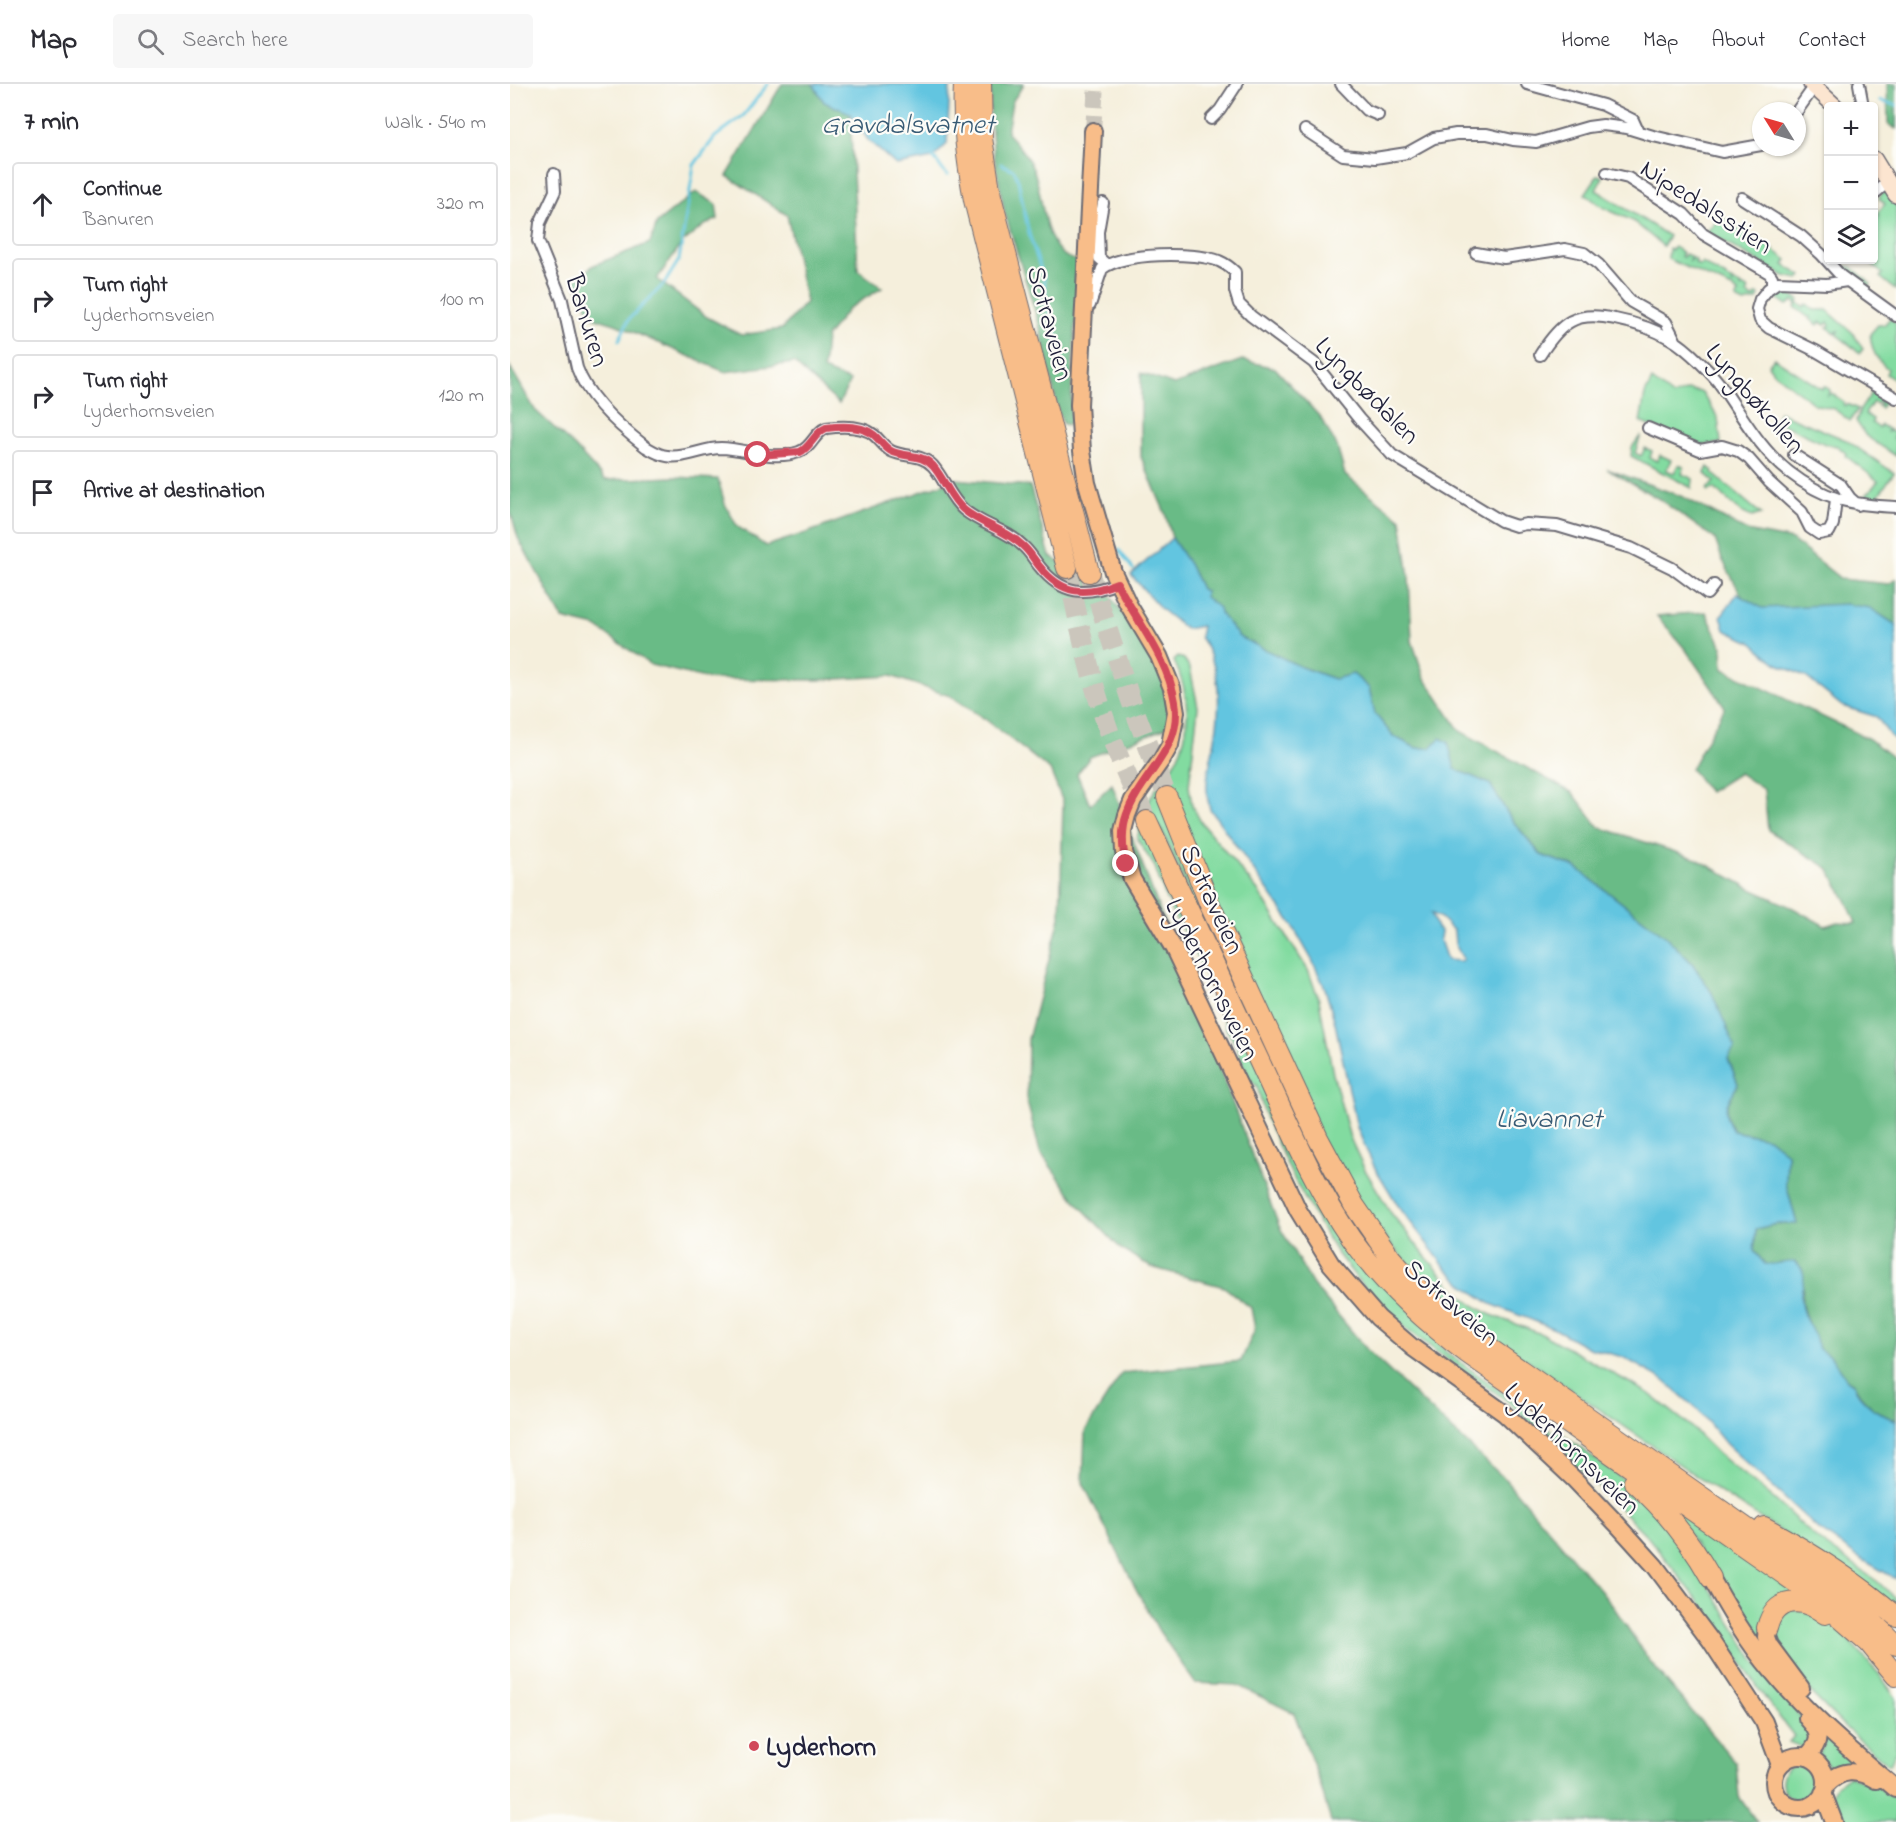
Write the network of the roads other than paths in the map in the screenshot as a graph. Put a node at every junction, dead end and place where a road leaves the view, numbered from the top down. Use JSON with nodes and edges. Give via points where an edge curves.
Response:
{"nodes":[{"id":1,"x":964,"y":84,"type":"edge"},
{"id":2,"x":981,"y":84,"type":"edge"},
{"id":3,"x":1237,"y":84,"type":"edge"},
{"id":4,"x":1341,"y":84,"type":"edge"},
{"id":5,"x":1527,"y":84,"type":"edge"},
{"id":6,"x":1859,"y":84,"type":"edge"},
{"id":7,"x":1812,"y":86,"type":"edge"},
{"id":8,"x":1802,"y":102,"type":"edge"},
{"id":9,"x":1830,"y":102,"type":"edge"},
{"id":10,"x":1862,"y":102,"type":"edge"},
{"id":11,"x":1378,"y":115,"type":"dead end"},
{"id":12,"x":1211,"y":119,"type":"dead end"},
{"id":13,"x":1305,"y":130,"type":"dead end"},
{"id":14,"x":1093,"y":131,"type":"tunnel mouth"},
{"id":15,"x":1638,"y":131,"type":"junction"},
{"id":16,"x":1752,"y":147,"type":"edge"},
{"id":17,"x":1878,"y":166,"type":"edge"},
{"id":18,"x":1607,"y":173,"type":"dead end"},
{"id":19,"x":554,"y":174,"type":"dead end"},
{"id":20,"x":1892,"y":189,"type":"edge"},
{"id":21,"x":1742,"y":198,"type":"dead end"},
{"id":22,"x":1103,"y":203,"type":"dead end"},
{"id":23,"x":1093,"y":232,"type":"junction"},
{"id":24,"x":1476,"y":253,"type":"dead end"},
{"id":25,"x":1107,"y":265,"type":"junction"},
{"id":26,"x":1847,"y":281,"type":"junction"},
{"id":27,"x":1773,"y":285,"type":"junction"},
{"id":28,"x":1084,"y":305,"type":"junction"},
{"id":29,"x":1896,"y":316,"type":"edge"},
{"id":30,"x":1676,"y":342,"type":"junction"},
{"id":31,"x":1540,"y":354,"type":"dead end"},
{"id":32,"x":1896,"y":399,"type":"edge"},
{"id":33,"x":1648,"y":428,"type":"dead end"},
{"id":34,"x":1794,"y":455,"type":"dead end"},
{"id":35,"x":1836,"y":499,"type":"junction"},
{"id":36,"x":1859,"y":505,"type":"junction"},
{"id":37,"x":1896,"y":507,"type":"edge"},
{"id":38,"x":1067,"y":568,"type":"tunnel mouth"},
{"id":39,"x":1089,"y":572,"type":"tunnel mouth"},
{"id":40,"x":1117,"y":583,"type":"junction"},
{"id":41,"x":1714,"y":585,"type":"dead end"},
{"id":42,"x":1167,"y":798,"type":"tunnel mouth"},
{"id":43,"x":1147,"y":821,"type":"tunnel mouth"},
{"id":44,"x":1522,"y":1393,"type":"junction"},
{"id":45,"x":1628,"y":1445,"type":"junction"},
{"id":46,"x":1711,"y":1578,"type":"joint"},
{"id":47,"x":1894,"y":1615,"type":"edge"},
{"id":48,"x":1767,"y":1628,"type":"joint"},
{"id":49,"x":1896,"y":1645,"type":"edge"},
{"id":50,"x":1772,"y":1672,"type":"junction"},
{"id":51,"x":1896,"y":1677,"type":"edge"},
{"id":52,"x":1764,"y":1722,"type":"junction"},
{"id":53,"x":1801,"y":1756,"type":"junction"},
{"id":54,"x":1780,"y":1766,"type":"junction"},
{"id":55,"x":1896,"y":1777,"type":"edge"},
{"id":56,"x":1824,"y":1789,"type":"junction"},
{"id":57,"x":1896,"y":1789,"type":"edge"},
{"id":58,"x":1896,"y":1794,"type":"edge"},
{"id":59,"x":1806,"y":1807,"type":"junction"},
{"id":60,"x":1825,"y":1822,"type":"edge"},
{"id":61,"x":1834,"y":1822,"type":"edge"}],
"edges":[{"from":1,"to":38,"type":"highway","name":"Sotraveien","via":[[964,133],[974,200]]},
{"from":2,"to":39,"type":"highway","name":"Sotraveien","via":[[982,138],[991,195]]},
{"from":3,"to":12,"type":"street"},
{"from":4,"to":11,"type":"street","via":[[1366,110]]},
{"from":5,"to":15,"type":"street","via":[[1603,105],[1633,120]]},
{"from":6,"to":10,"type":"street"},
{"from":7,"to":8,"type":"street"},
{"from":7,"to":9,"type":"street"},
{"from":13,"to":15,"type":"street","via":[[1343,155],[1375,158],[1407,153],[1427,141],[1456,134],[1487,134],[1536,142],[1595,125]]},
{"from":14,"to":23,"type":"main road","name":"Lyderhornsveien"},
{"from":15,"to":16,"type":"street","via":[[1722,152]]},
{"from":17,"to":20,"type":"street"},
{"from":18,"to":27,"type":"street","name":"Nipedalsstien","via":[[1629,178],[1684,214],[1703,234],[1769,273]]},
{"from":19,"to":40,"type":"street","name":"Banuren","via":[[555,191],[540,223],[538,241],[562,300],[580,377],[600,403],[646,447],[670,457],[722,448],[758,455],[795,453],[805,450],[826,428],[866,430],[892,452],[927,460],[964,510],[1023,545],[1055,583],[1085,592]]},
{"from":21,"to":26,"type":"street","via":[[1801,236]]},
{"from":22,"to":23,"type":"street"},
{"from":23,"to":25,"type":"street","via":[[1099,258]]},
{"from":23,"to":28,"type":"main road","name":"Lyderhornsveien"},
{"from":24,"to":30,"type":"street","name":"Lyngbøkollen","via":[[1504,258],[1565,249],[1584,253],[1631,302],[1666,322]]},
{"from":25,"to":28,"type":"street","via":[[1100,273],[1090,305]]},
{"from":25,"to":41,"type":"street","name":"Lyngbødalen","via":[[1132,258],[1182,256],[1211,259],[1229,266],[1236,276],[1239,304],[1314,363],[1392,455],[1511,525],[1546,524],[1573,529],[1631,548],[1672,568],[1707,594]]},
{"from":26,"to":27,"type":"street","name":"Nipedalsstien"},
{"from":26,"to":29,"type":"street"},
{"from":27,"to":32,"type":"street","name":"Nipedalsstien","via":[[1757,309],[1764,324]]},
{"from":28,"to":40,"type":"main road","name":"Lyderhornsveien","via":[[1079,405],[1082,451],[1094,508]]},
{"from":30,"to":31,"type":"street","name":"Lyngbøkollen","via":[[1622,320],[1586,317],[1560,328]]},
{"from":30,"to":35,"type":"street","name":"Lyngbøkollen","via":[[1718,381],[1756,438],[1780,464]]},
{"from":33,"to":35,"type":"street","name":"Lyngbøkollen","via":[[1700,450],[1722,446],[1738,451],[1802,512],[1815,533],[1829,532]]},
{"from":34,"to":36,"type":"street","name":"Lyngbøkollen","via":[[1841,485]]},
{"from":35,"to":36,"type":"street","name":"Lyngbøkollen"},
{"from":36,"to":37,"type":"street","name":"Lyngbøkollen"},
{"from":40,"to":52,"type":"main road","name":"Lyderhornsveien","via":[[1159,656],[1172,688],[1176,712],[1170,744],[1127,815],[1123,839],[1126,864],[1174,949],[1298,1210],[1331,1264],[1378,1318],[1504,1413],[1617,1524],[1692,1614]]},
{"from":42,"to":45,"type":"highway","name":"Sotraveien","via":[[1210,905],[1290,1079],[1338,1179],[1367,1227],[1411,1281],[1454,1321],[1509,1364]]},
{"from":43,"to":44,"type":"highway","name":"Sotraveien","via":[[1301,1149],[1351,1239],[1420,1316]]},
{"from":44,"to":46,"type":"highway","via":[[1648,1494],[1689,1541]]},
{"from":44,"to":51,"type":"highway","name":"Sotraveien","via":[[1815,1596],[1869,1643]]},
{"from":45,"to":47,"type":"highway","via":[[1817,1557]]},
{"from":45,"to":49,"type":"highway","name":"Sotraveien","via":[[1825,1583]]},
{"from":46,"to":50,"type":"main road"},
{"from":48,"to":51,"type":"highway","via":[[1772,1614],[1782,1605],[1796,1602],[1813,1606]]},
{"from":48,"to":55,"type":"main road","via":[[1769,1645],[1803,1691]]},
{"from":50,"to":53,"type":"main road","via":[[1817,1731],[1816,1747]]},
{"from":50,"to":57,"type":"main road","via":[[1825,1727]]},
{"from":52,"to":53,"type":"main road","name":"Lyderhornsveien"},
{"from":52,"to":54,"type":"main road","name":"Lyderhornsveien"},
{"from":53,"to":54,"type":"main road"},
{"from":53,"to":56,"type":"main road","via":[[1821,1767]]},
{"from":54,"to":59,"type":"main road","via":[[1775,1777],[1779,1795],[1788,1804]]},
{"from":56,"to":58,"type":"main road","via":[[1842,1772],[1856,1772],[1875,1779]]},
{"from":56,"to":59,"type":"main road","via":[[1816,1802]]},
{"from":56,"to":61,"type":"main road"},
{"from":59,"to":60,"type":"main road"}]}
